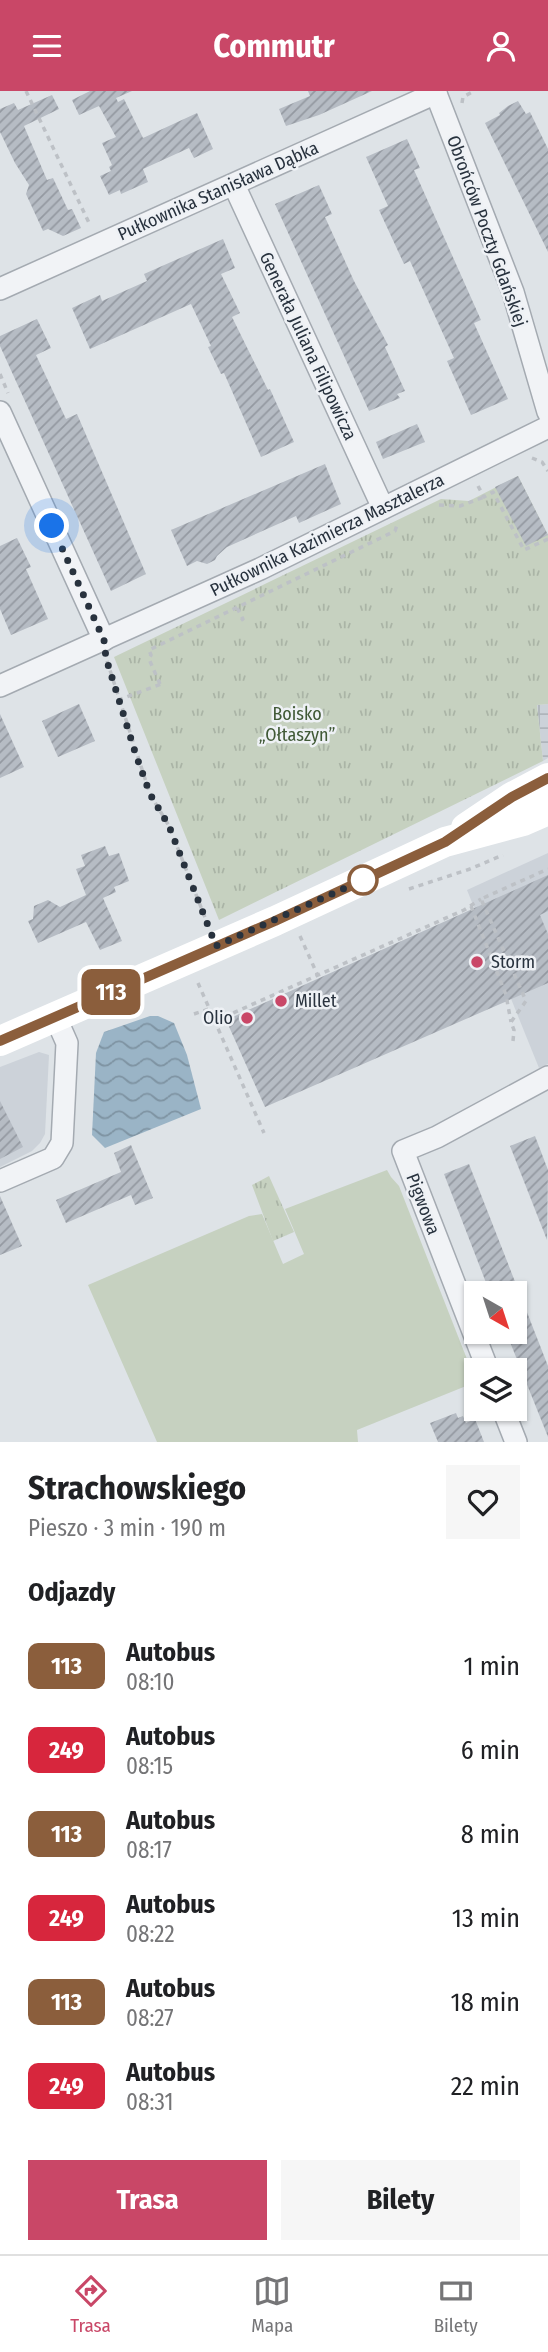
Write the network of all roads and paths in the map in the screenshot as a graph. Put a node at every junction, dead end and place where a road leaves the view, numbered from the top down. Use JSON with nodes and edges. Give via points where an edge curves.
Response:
{"nodes":[{"id":1,"x":26,"y":91,"type":"edge"},
{"id":2,"x":435,"y":92,"type":"edge"},
{"id":3,"x":234,"y":185,"type":"junction"},
{"id":4,"x":99,"y":244,"type":"junction"},
{"id":5,"x":0,"y":289,"type":"edge"},
{"id":6,"x":0,"y":374,"type":"edge"},
{"id":7,"x":5,"y":405,"type":"edge"},
{"id":8,"x":548,"y":412,"type":"edge"},
{"id":9,"x":548,"y":427,"type":"edge"},
{"id":10,"x":467,"y":466,"type":"junction"},
{"id":11,"x":484,"y":496,"type":"junction"},
{"id":12,"x":439,"y":505,"type":"dead end"},
{"id":13,"x":383,"y":507,"type":"junction"},
{"id":14,"x":395,"y":531,"type":"dead end"},
{"id":15,"x":548,"y":538,"type":"edge"},
{"id":16,"x":237,"y":608,"type":"junction"},
{"id":17,"x":240,"y":621,"type":"dead end"},
{"id":18,"x":104,"y":640,"type":"junction"},
{"id":19,"x":0,"y":686,"type":"edge"},
{"id":20,"x":118,"y":700,"type":"junction"},
{"id":21,"x":548,"y":778,"type":"edge"},
{"id":22,"x":548,"y":810,"type":"edge"},
{"id":23,"x":445,"y":842,"type":"junction"},
{"id":24,"x":548,"y":869,"type":"edge"},
{"id":25,"x":481,"y":899,"type":"junction"},
{"id":26,"x":471,"y":906,"type":"junction"},
{"id":27,"x":298,"y":931,"type":"dead end"},
{"id":28,"x":216,"y":946,"type":"junction"},
{"id":29,"x":318,"y":976,"type":"junction"},
{"id":30,"x":195,"y":978,"type":"dead end"},
{"id":31,"x":209,"y":1009,"type":"junction"},
{"id":32,"x":194,"y":1014,"type":"dead end"},
{"id":33,"x":55,"y":1016,"type":"junction"},
{"id":34,"x":215,"y":1021,"type":"junction"},
{"id":35,"x":511,"y":1022,"type":"junction"},
{"id":36,"x":0,"y":1041,"type":"edge"},
{"id":37,"x":513,"y":1041,"type":"dead end"},
{"id":38,"x":547,"y":1078,"type":"edge"},
{"id":39,"x":264,"y":1133,"type":"dead end"},
{"id":40,"x":0,"y":1181,"type":"edge"},
{"id":41,"x":483,"y":1358,"type":"edge"},
{"id":42,"x":508,"y":1421,"type":"edge"},
{"id":43,"x":516,"y":1442,"type":"edge"}],
"edges":[{"from":1,"to":4,"type":"path"},
{"from":2,"to":3,"type":"street","name":"Pułkownika Stanisława Dąbka"},
{"from":2,"to":8,"type":"street","name":"Obrońców Poczty Gdańskiej","via":[[513,292]]},
{"from":3,"to":4,"type":"street","name":"Pułkownika Stanisława Dąbka"},
{"from":3,"to":13,"type":"street","name":"Generała Juliana Filipowicza"},
{"from":4,"to":5,"type":"street","name":"Pułkownika Stanisława Dąbka"},
{"from":6,"to":7,"type":"path"},
{"from":7,"to":18,"type":"street"},
{"from":9,"to":10,"type":"street","name":"Pułkownika Kazimierza Masztalerza"},
{"from":10,"to":11,"type":"path"},
{"from":10,"to":13,"type":"street","name":"Pułkownika Kazimierza Masztalerza"},
{"from":11,"to":12,"type":"path","via":[[460,506]]},
{"from":11,"to":15,"type":"path","via":[[493,492],[524,550]]},
{"from":13,"to":18,"type":"street","name":"Pułkownika Kazimierza Masztalerza"},
{"from":14,"to":16,"type":"path"},
{"from":16,"to":17,"type":"path"},
{"from":16,"to":20,"type":"path","via":[[149,650],[162,684]]},
{"from":18,"to":19,"type":"street","name":"Pułkownika Kazimierza Masztalerza"},
{"from":18,"to":20,"type":"path"},
{"from":20,"to":28,"type":"path","via":[[150,794],[169,826]]},
{"from":21,"to":23,"type":"street"},
{"from":22,"to":23,"type":"street"},
{"from":23,"to":28,"type":"street"},
{"from":24,"to":25,"type":"path"},
{"from":25,"to":26,"type":"path"},
{"from":25,"to":35,"type":"path","via":[[526,1001]]},
{"from":26,"to":29,"type":"path"},
{"from":26,"to":35,"type":"path","via":[[506,995]]},
{"from":27,"to":29,"type":"path"},
{"from":28,"to":33,"type":"street"},
{"from":29,"to":34,"type":"path"},
{"from":30,"to":31,"type":"path"},
{"from":31,"to":32,"type":"path"},
{"from":31,"to":34,"type":"path"},
{"from":33,"to":36,"type":"street"},
{"from":33,"to":40,"type":"street","via":[[68,1043],[62,1143],[53,1159]]},
{"from":34,"to":39,"type":"path"},
{"from":35,"to":37,"type":"path"},
{"from":38,"to":41,"type":"street","name":"Pigwowa","via":[[403,1151]]},
{"from":42,"to":43,"type":"street"}]}
